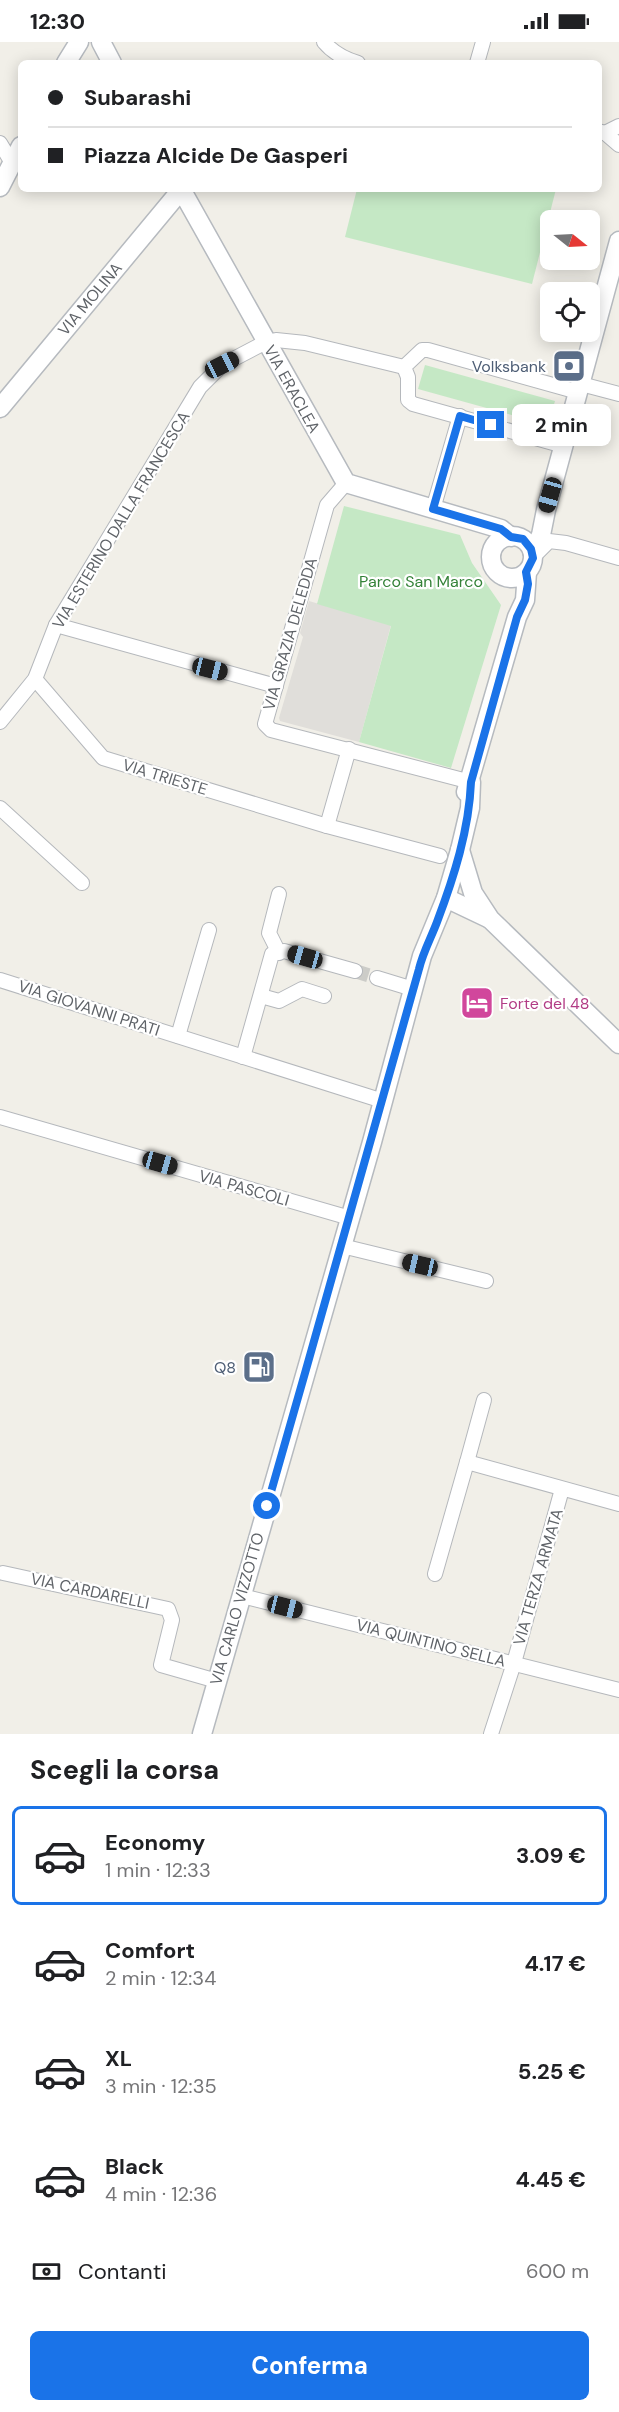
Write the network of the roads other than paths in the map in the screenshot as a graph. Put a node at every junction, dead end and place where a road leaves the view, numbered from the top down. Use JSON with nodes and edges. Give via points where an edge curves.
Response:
{"nodes":[{"id":1,"x":79,"y":42,"type":"edge"},
{"id":2,"x":101,"y":42,"type":"edge"},
{"id":3,"x":324,"y":42,"type":"edge"},
{"id":4,"x":483,"y":42,"type":"edge"},
{"id":5,"x":68,"y":60,"type":"edge"},
{"id":6,"x":110,"y":60,"type":"edge"},
{"id":7,"x":347,"y":60,"type":"edge"},
{"id":8,"x":478,"y":60,"type":"edge"},
{"id":9,"x":619,"y":126,"type":"edge"},
{"id":10,"x":602,"y":132,"type":"edge"},
{"id":11,"x":0,"y":143,"type":"edge"},
{"id":12,"x":619,"y":145,"type":"edge"},
{"id":13,"x":18,"y":152,"type":"edge"},
{"id":14,"x":12,"y":164,"type":"junction"},
{"id":15,"x":0,"y":187,"type":"edge"},
{"id":16,"x":179,"y":192,"type":"edge"},
{"id":17,"x":182,"y":192,"type":"edge"},
{"id":18,"x":619,"y":241,"type":"edge"},
{"id":19,"x":612,"y":292,"type":"edge"},
{"id":20,"x":266,"y":342,"type":"junction"},
{"id":21,"x":404,"y":368,"type":"junction"},
{"id":22,"x":579,"y":388,"type":"junction"},
{"id":23,"x":619,"y":394,"type":"edge"},
{"id":24,"x":0,"y":408,"type":"edge"},
{"id":25,"x":460,"y":416,"type":"junction"},
{"id":26,"x":564,"y":446,"type":"junction"},
{"id":27,"x":346,"y":483,"type":"junction"},
{"id":28,"x":433,"y":509,"type":"junction"},
{"id":29,"x":546,"y":510,"type":"junction"},
{"id":30,"x":460,"y":518,"type":"junction"},
{"id":31,"x":514,"y":537,"type":"junction"},
{"id":32,"x":492,"y":553,"type":"junction"},
{"id":33,"x":619,"y":558,"type":"edge"},
{"id":34,"x":531,"y":561,"type":"junction"},
{"id":35,"x":502,"y":575,"type":"junction"},
{"id":36,"x":517,"y":617,"type":"junction"},
{"id":37,"x":56,"y":625,"type":"junction"},
{"id":38,"x":35,"y":679,"type":"junction"},
{"id":39,"x":276,"y":686,"type":"junction"},
{"id":40,"x":0,"y":722,"type":"edge"},
{"id":41,"x":349,"y":749,"type":"junction"},
{"id":42,"x":471,"y":782,"type":"junction"},
{"id":43,"x":0,"y":808,"type":"edge"},
{"id":44,"x":327,"y":826,"type":"junction"},
{"id":45,"x":460,"y":850,"type":"junction"},
{"id":46,"x":440,"y":856,"type":"dead end"},
{"id":47,"x":82,"y":883,"type":"dead end"},
{"id":48,"x":444,"y":887,"type":"junction"},
{"id":49,"x":473,"y":893,"type":"junction"},
{"id":50,"x":279,"y":894,"type":"dead end"},
{"id":51,"x":490,"y":919,"type":"junction"},
{"id":52,"x":209,"y":930,"type":"dead end"},
{"id":53,"x":279,"y":953,"type":"junction"},
{"id":54,"x":355,"y":971,"type":"tunnel mouth"},
{"id":55,"x":376,"y":978,"type":"tunnel mouth"},
{"id":56,"x":0,"y":980,"type":"edge"},
{"id":57,"x":413,"y":989,"type":"junction"},
{"id":58,"x":261,"y":996,"type":"junction"},
{"id":59,"x":324,"y":996,"type":"dead end"},
{"id":60,"x":178,"y":1036,"type":"junction"},
{"id":61,"x":619,"y":1044,"type":"edge"},
{"id":62,"x":243,"y":1057,"type":"junction"},
{"id":63,"x":383,"y":1101,"type":"junction"},
{"id":64,"x":0,"y":1117,"type":"edge"},
{"id":65,"x":350,"y":1218,"type":"junction"},
{"id":66,"x":342,"y":1246,"type":"junction"},
{"id":67,"x":486,"y":1281,"type":"dead end"},
{"id":68,"x":484,"y":1400,"type":"dead end"},
{"id":69,"x":467,"y":1462,"type":"junction"},
{"id":70,"x":562,"y":1489,"type":"junction"},
{"id":71,"x":619,"y":1504,"type":"edge"},
{"id":72,"x":3,"y":1573,"type":"dead end"},
{"id":73,"x":435,"y":1574,"type":"dead end"},
{"id":74,"x":242,"y":1596,"type":"junction"},
{"id":75,"x":514,"y":1663,"type":"junction"},
{"id":76,"x":217,"y":1681,"type":"junction"},
{"id":77,"x":619,"y":1690,"type":"edge"},
{"id":78,"x":202,"y":1734,"type":"edge"},
{"id":79,"x":491,"y":1734,"type":"edge"}],
"edges":[{"from":1,"to":5,"type":"street"},
{"from":2,"to":6,"type":"street"},
{"from":3,"to":7,"type":"street"},
{"from":4,"to":8,"type":"street"},
{"from":9,"to":10,"type":"street"},
{"from":10,"to":12,"type":"street"},
{"from":11,"to":14,"type":"street"},
{"from":13,"to":14,"type":"street"},
{"from":14,"to":15,"type":"street"},
{"from":16,"to":24,"type":"street","name":"VIA MOLINA"},
{"from":17,"to":20,"type":"street","name":"VIA ERACLEA"},
{"from":18,"to":19,"type":"street"},
{"from":19,"to":22,"type":"street"},
{"from":20,"to":21,"type":"street","via":[[305,343]]},
{"from":20,"to":27,"type":"street","name":"VIA ERACLEA"},
{"from":20,"to":37,"type":"street","name":"VIA ESTERINO DALLA FRANCESCA","via":[[222,365],[200,387]]},
{"from":21,"to":22,"type":"street","via":[[422,350],[428,350]]},
{"from":21,"to":25,"type":"street","via":[[408,400]]},
{"from":22,"to":23,"type":"street"},
{"from":22,"to":26,"type":"street"},
{"from":25,"to":26,"type":"street"},
{"from":25,"to":28,"type":"street"},
{"from":26,"to":29,"type":"street"},
{"from":27,"to":28,"type":"street"},
{"from":27,"to":39,"type":"street","name":"VIA GRAZIA DELEDDA","via":[[327,505]]},
{"from":28,"to":30,"type":"street"},
{"from":29,"to":31,"type":"street","via":[[532,527]]},
{"from":29,"to":34,"type":"street"},
{"from":30,"to":31,"type":"street","via":[[501,529]]},
{"from":30,"to":32,"type":"street"},
{"from":31,"to":32,"type":"street","via":[[500,540]]},
{"from":31,"to":34,"type":"street","via":[[528,543]]},
{"from":32,"to":35,"type":"street","via":[[495,568]]},
{"from":33,"to":34,"type":"street","via":[[549,541]]},
{"from":34,"to":35,"type":"street","via":[[517,578]]},
{"from":34,"to":36,"type":"street","via":[[525,600]]},
{"from":35,"to":36,"type":"street","via":[[514,597]]},
{"from":36,"to":42,"type":"street"},
{"from":37,"to":38,"type":"street","name":"VIA ESTERINO DALLA FRANCESCA"},
{"from":37,"to":39,"type":"street"},
{"from":38,"to":40,"type":"street","name":"VIA ESTERINO DALLA FRANCESCA"},
{"from":38,"to":44,"type":"street","name":"VIA TRIESTE","via":[[102,758]]},
{"from":39,"to":41,"type":"street","name":"VIA GRAZIA DELEDDA","via":[[265,724],[271,730]]},
{"from":41,"to":42,"type":"street","name":"VIA GRAZIA DELEDDA"},
{"from":41,"to":44,"type":"street"},
{"from":42,"to":45,"type":"street","via":[[470,808]]},
{"from":42,"to":48,"type":"street","via":[[457,819]]},
{"from":43,"to":47,"type":"street"},
{"from":44,"to":46,"type":"street","name":"VIA TRIESTE"},
{"from":45,"to":48,"type":"street"},
{"from":45,"to":49,"type":"street"},
{"from":48,"to":49,"type":"street"},
{"from":48,"to":51,"type":"street"},
{"from":48,"to":57,"type":"street","name":"VIA CARLO VIZZOTTO"},
{"from":49,"to":51,"type":"street"},
{"from":50,"to":53,"type":"street","via":[[269,933]]},
{"from":51,"to":61,"type":"street"},
{"from":52,"to":60,"type":"street","name":"VIA GIOVANNI PRATI"},
{"from":53,"to":54,"type":"street","via":[[284,951]]},
{"from":53,"to":58,"type":"street","via":[[272,954]]},
{"from":55,"to":57,"type":"street"},
{"from":56,"to":60,"type":"street","name":"VIA GIOVANNI PRATI"},
{"from":57,"to":63,"type":"street","name":"VIA CARLO VIZZOTTO"},
{"from":58,"to":59,"type":"street","via":[[279,1001],[302,989]]},
{"from":58,"to":62,"type":"street"},
{"from":60,"to":62,"type":"street","name":"VIA GIOVANNI PRATI"},
{"from":62,"to":63,"type":"street","name":"VIA GIOVANNI PRATI"},
{"from":63,"to":65,"type":"street","name":"VIA CARLO VIZZOTTO"},
{"from":64,"to":65,"type":"street","name":"VIA PASCOLI"},
{"from":65,"to":66,"type":"street","name":"VIA CARLO VIZZOTTO"},
{"from":66,"to":67,"type":"street"},
{"from":66,"to":74,"type":"street","name":"VIA CARLO VIZZOTTO"},
{"from":68,"to":69,"type":"street"},
{"from":69,"to":70,"type":"street"},
{"from":69,"to":73,"type":"street"},
{"from":70,"to":71,"type":"street"},
{"from":70,"to":75,"type":"street","name":"VIA TERZA ARMATA"},
{"from":72,"to":76,"type":"street","name":"VIA CARDARELLI","via":[[168,1609],[172,1620],[161,1665]]},
{"from":74,"to":75,"type":"street","name":"VIA QUINTINO SELLA"},
{"from":74,"to":76,"type":"street","name":"VIA CARLO VIZZOTTO"},
{"from":75,"to":77,"type":"street","name":"VIA QUINTINO SELLA"},
{"from":75,"to":79,"type":"street","name":"VIA TERZA ARMATA"},
{"from":76,"to":78,"type":"street","name":"VIA CARLO VIZZOTTO"}]}
